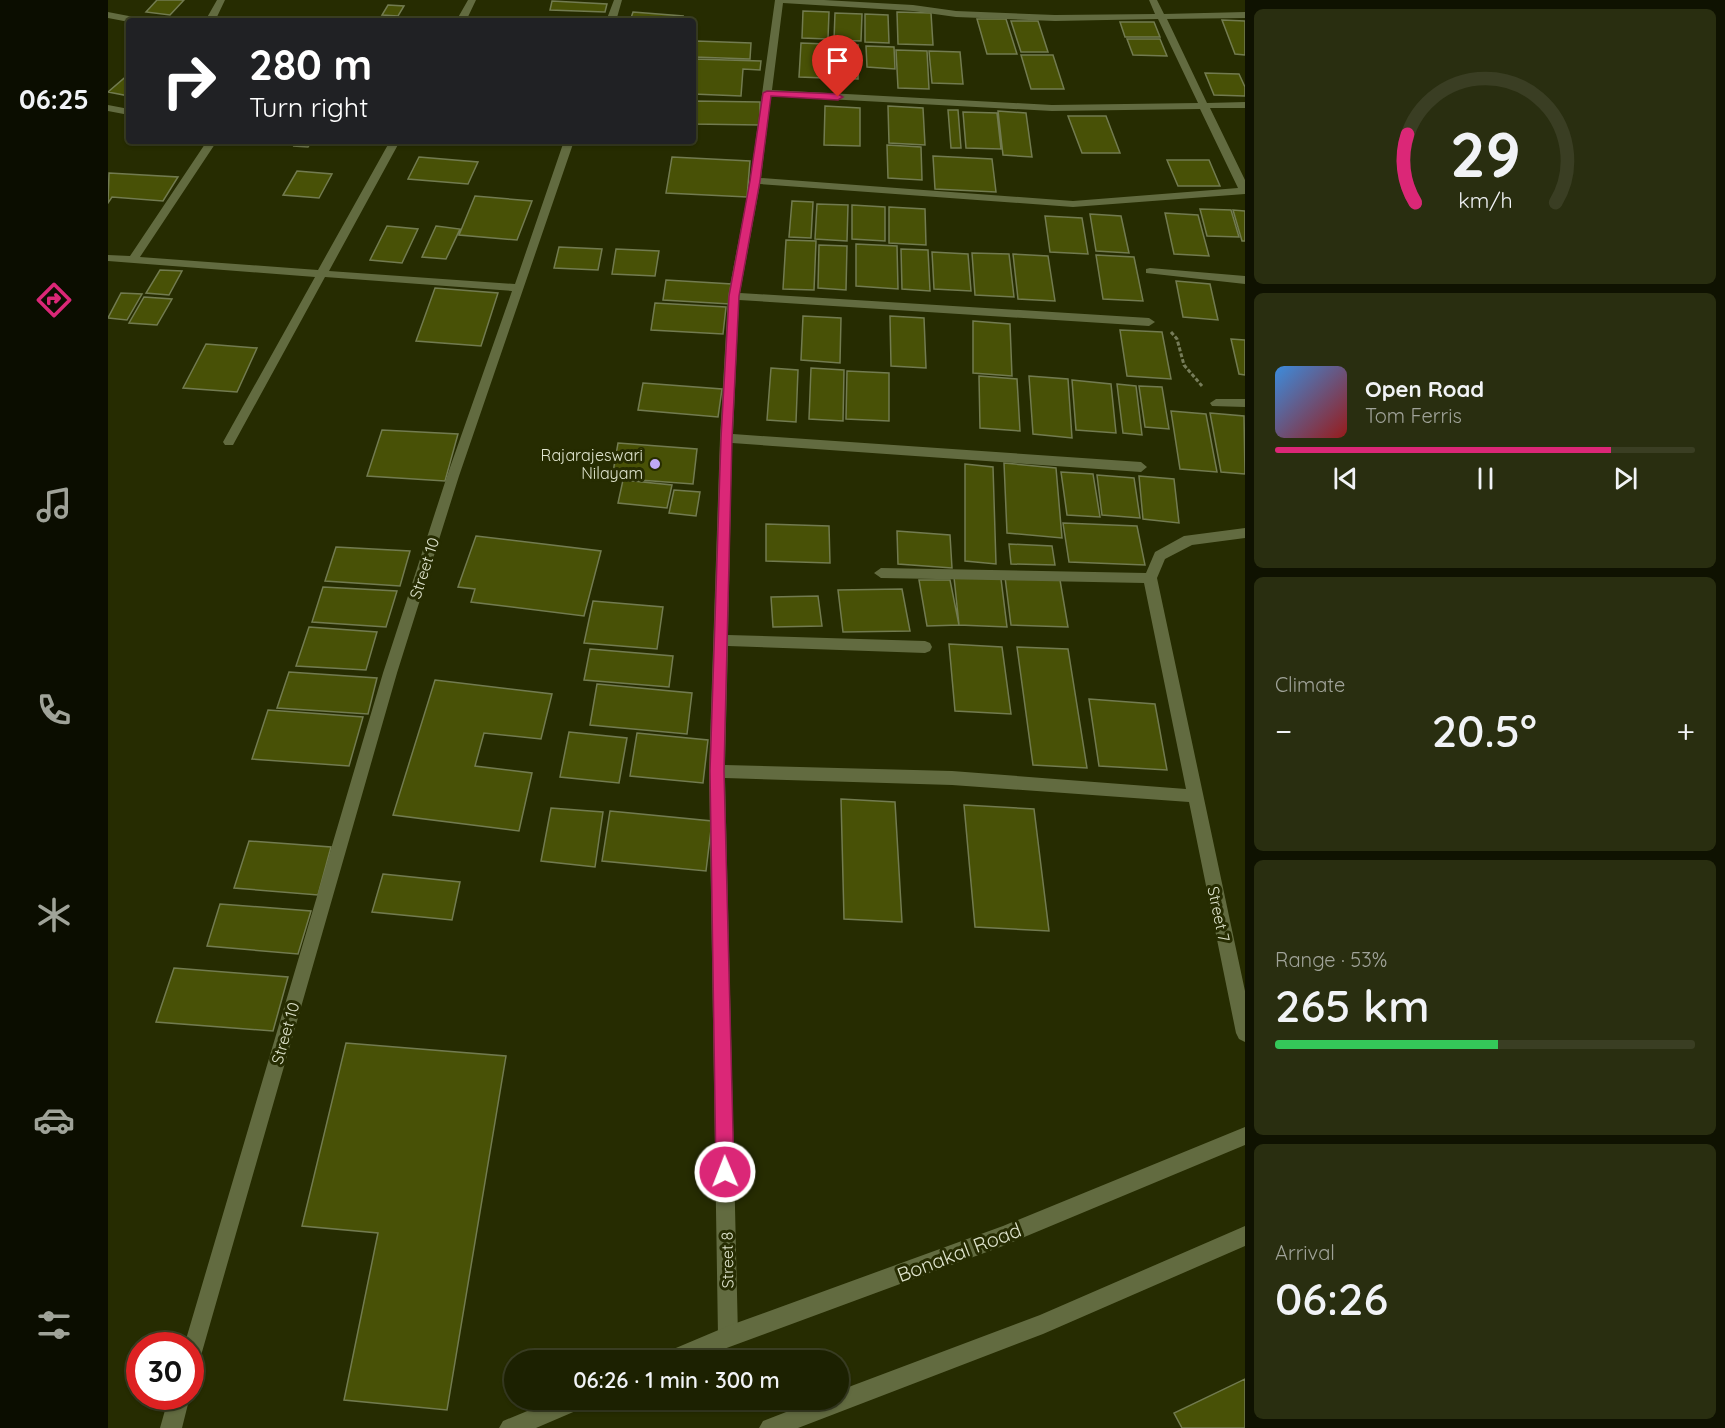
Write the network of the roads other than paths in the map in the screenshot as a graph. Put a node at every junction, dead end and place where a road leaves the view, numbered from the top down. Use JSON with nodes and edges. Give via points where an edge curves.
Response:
{"nodes":[{"id":1,"x":221,"y":0,"type":"edge"},
{"id":2,"x":472,"y":0,"type":"edge"},
{"id":3,"x":618,"y":0,"type":"edge"},
{"id":4,"x":779,"y":0,"type":"edge"},
{"id":5,"x":1153,"y":0,"type":"edge"},
{"id":6,"x":108,"y":15,"type":"edge"},
{"id":7,"x":1160,"y":15,"type":"junction"},
{"id":8,"x":1245,"y":15,"type":"edge"},
{"id":9,"x":126,"y":18,"type":"edge"},
{"id":10,"x":212,"y":18,"type":"edge"},
{"id":11,"x":463,"y":18,"type":"edge"},
{"id":12,"x":612,"y":18,"type":"edge"},
{"id":13,"x":767,"y":93,"type":"junction"},
{"id":14,"x":1202,"y":105,"type":"junction"},
{"id":15,"x":1245,"y":105,"type":"edge"},
{"id":16,"x":108,"y":108,"type":"edge"},
{"id":17,"x":126,"y":111,"type":"edge"},
{"id":18,"x":210,"y":144,"type":"edge"},
{"id":19,"x":392,"y":144,"type":"edge"},
{"id":20,"x":568,"y":144,"type":"edge"},
{"id":21,"x":755,"y":181,"type":"junction"},
{"id":22,"x":1245,"y":191,"type":"edge"},
{"id":23,"x":108,"y":258,"type":"edge"},
{"id":24,"x":133,"y":260,"type":"junction"},
{"id":25,"x":1150,"y":271,"type":"dead end"},
{"id":26,"x":321,"y":274,"type":"junction"},
{"id":27,"x":1245,"y":280,"type":"edge"},
{"id":28,"x":519,"y":288,"type":"junction"},
{"id":29,"x":734,"y":296,"type":"junction"},
{"id":30,"x":1149,"y":322,"type":"road end"},
{"id":31,"x":1216,"y":403,"type":"road end"},
{"id":32,"x":1245,"y":403,"type":"edge"},
{"id":33,"x":726,"y":438,"type":"junction"},
{"id":34,"x":229,"y":442,"type":"dead end"},
{"id":35,"x":1141,"y":467,"type":"dead end"},
{"id":36,"x":1245,"y":533,"type":"edge"},
{"id":37,"x":881,"y":573,"type":"dead end"},
{"id":38,"x":1150,"y":578,"type":"junction"},
{"id":39,"x":721,"y":640,"type":"junction"},
{"id":40,"x":925,"y":647,"type":"dead end"},
{"id":41,"x":717,"y":771,"type":"junction"},
{"id":42,"x":1194,"y":796,"type":"junction"},
{"id":43,"x":1245,"y":1033,"type":"edge"},
{"id":44,"x":1245,"y":1136,"type":"edge"},
{"id":45,"x":1245,"y":1236,"type":"edge"},
{"id":46,"x":198,"y":1332,"type":"edge"},
{"id":47,"x":728,"y":1336,"type":"junction"},
{"id":48,"x":695,"y":1350,"type":"edge"},
{"id":49,"x":176,"y":1410,"type":"edge"},
{"id":50,"x":554,"y":1410,"type":"edge"},
{"id":51,"x":171,"y":1428,"type":"edge"},
{"id":52,"x":510,"y":1428,"type":"edge"},
{"id":53,"x":770,"y":1428,"type":"edge"}],
"edges":[{"from":1,"to":10,"type":"street"},
{"from":2,"to":11,"type":"street"},
{"from":3,"to":12,"type":"street"},
{"from":4,"to":7,"type":"street","via":[[967,15]]},
{"from":4,"to":13,"type":"street","name":"Street 8"},
{"from":5,"to":7,"type":"street"},
{"from":6,"to":9,"type":"street"},
{"from":7,"to":8,"type":"street"},
{"from":7,"to":14,"type":"street"},
{"from":13,"to":14,"type":"street","via":[[1052,108]]},
{"from":13,"to":21,"type":"street","name":"Street 8"},
{"from":14,"to":15,"type":"street"},
{"from":14,"to":22,"type":"street"},
{"from":16,"to":17,"type":"street"},
{"from":18,"to":24,"type":"street"},
{"from":19,"to":26,"type":"street"},
{"from":20,"to":28,"type":"street","name":"Street 10"},
{"from":21,"to":22,"type":"street","via":[[1073,204]]},
{"from":21,"to":29,"type":"street","name":"Street 8"},
{"from":23,"to":24,"type":"street"},
{"from":24,"to":26,"type":"street"},
{"from":25,"to":27,"type":"street"},
{"from":26,"to":28,"type":"street"},
{"from":26,"to":34,"type":"street"},
{"from":28,"to":46,"type":"street","name":"Street 10","via":[[390,673]]},
{"from":29,"to":30,"type":"street"},
{"from":29,"to":33,"type":"street","name":"Street 8"},
{"from":31,"to":32,"type":"street"},
{"from":33,"to":35,"type":"street"},
{"from":33,"to":39,"type":"street","name":"Street 8"},
{"from":36,"to":38,"type":"street","via":[[1189,540],[1160,556]]},
{"from":37,"to":38,"type":"street"},
{"from":38,"to":42,"type":"street","name":"Street 7"},
{"from":39,"to":40,"type":"street"},
{"from":39,"to":41,"type":"street","name":"Street 8"},
{"from":41,"to":42,"type":"street","via":[[952,778]]},
{"from":41,"to":47,"type":"street","name":"Street 8"},
{"from":42,"to":43,"type":"street","name":"Street 7"},
{"from":44,"to":47,"type":"street","name":"Bonakal Road","via":[[1003,1236]]},
{"from":45,"to":53,"type":"street","via":[[1042,1324]]},
{"from":47,"to":48,"type":"street","name":"Bonakal Road"},
{"from":49,"to":51,"type":"street"},
{"from":50,"to":52,"type":"street"}]}
